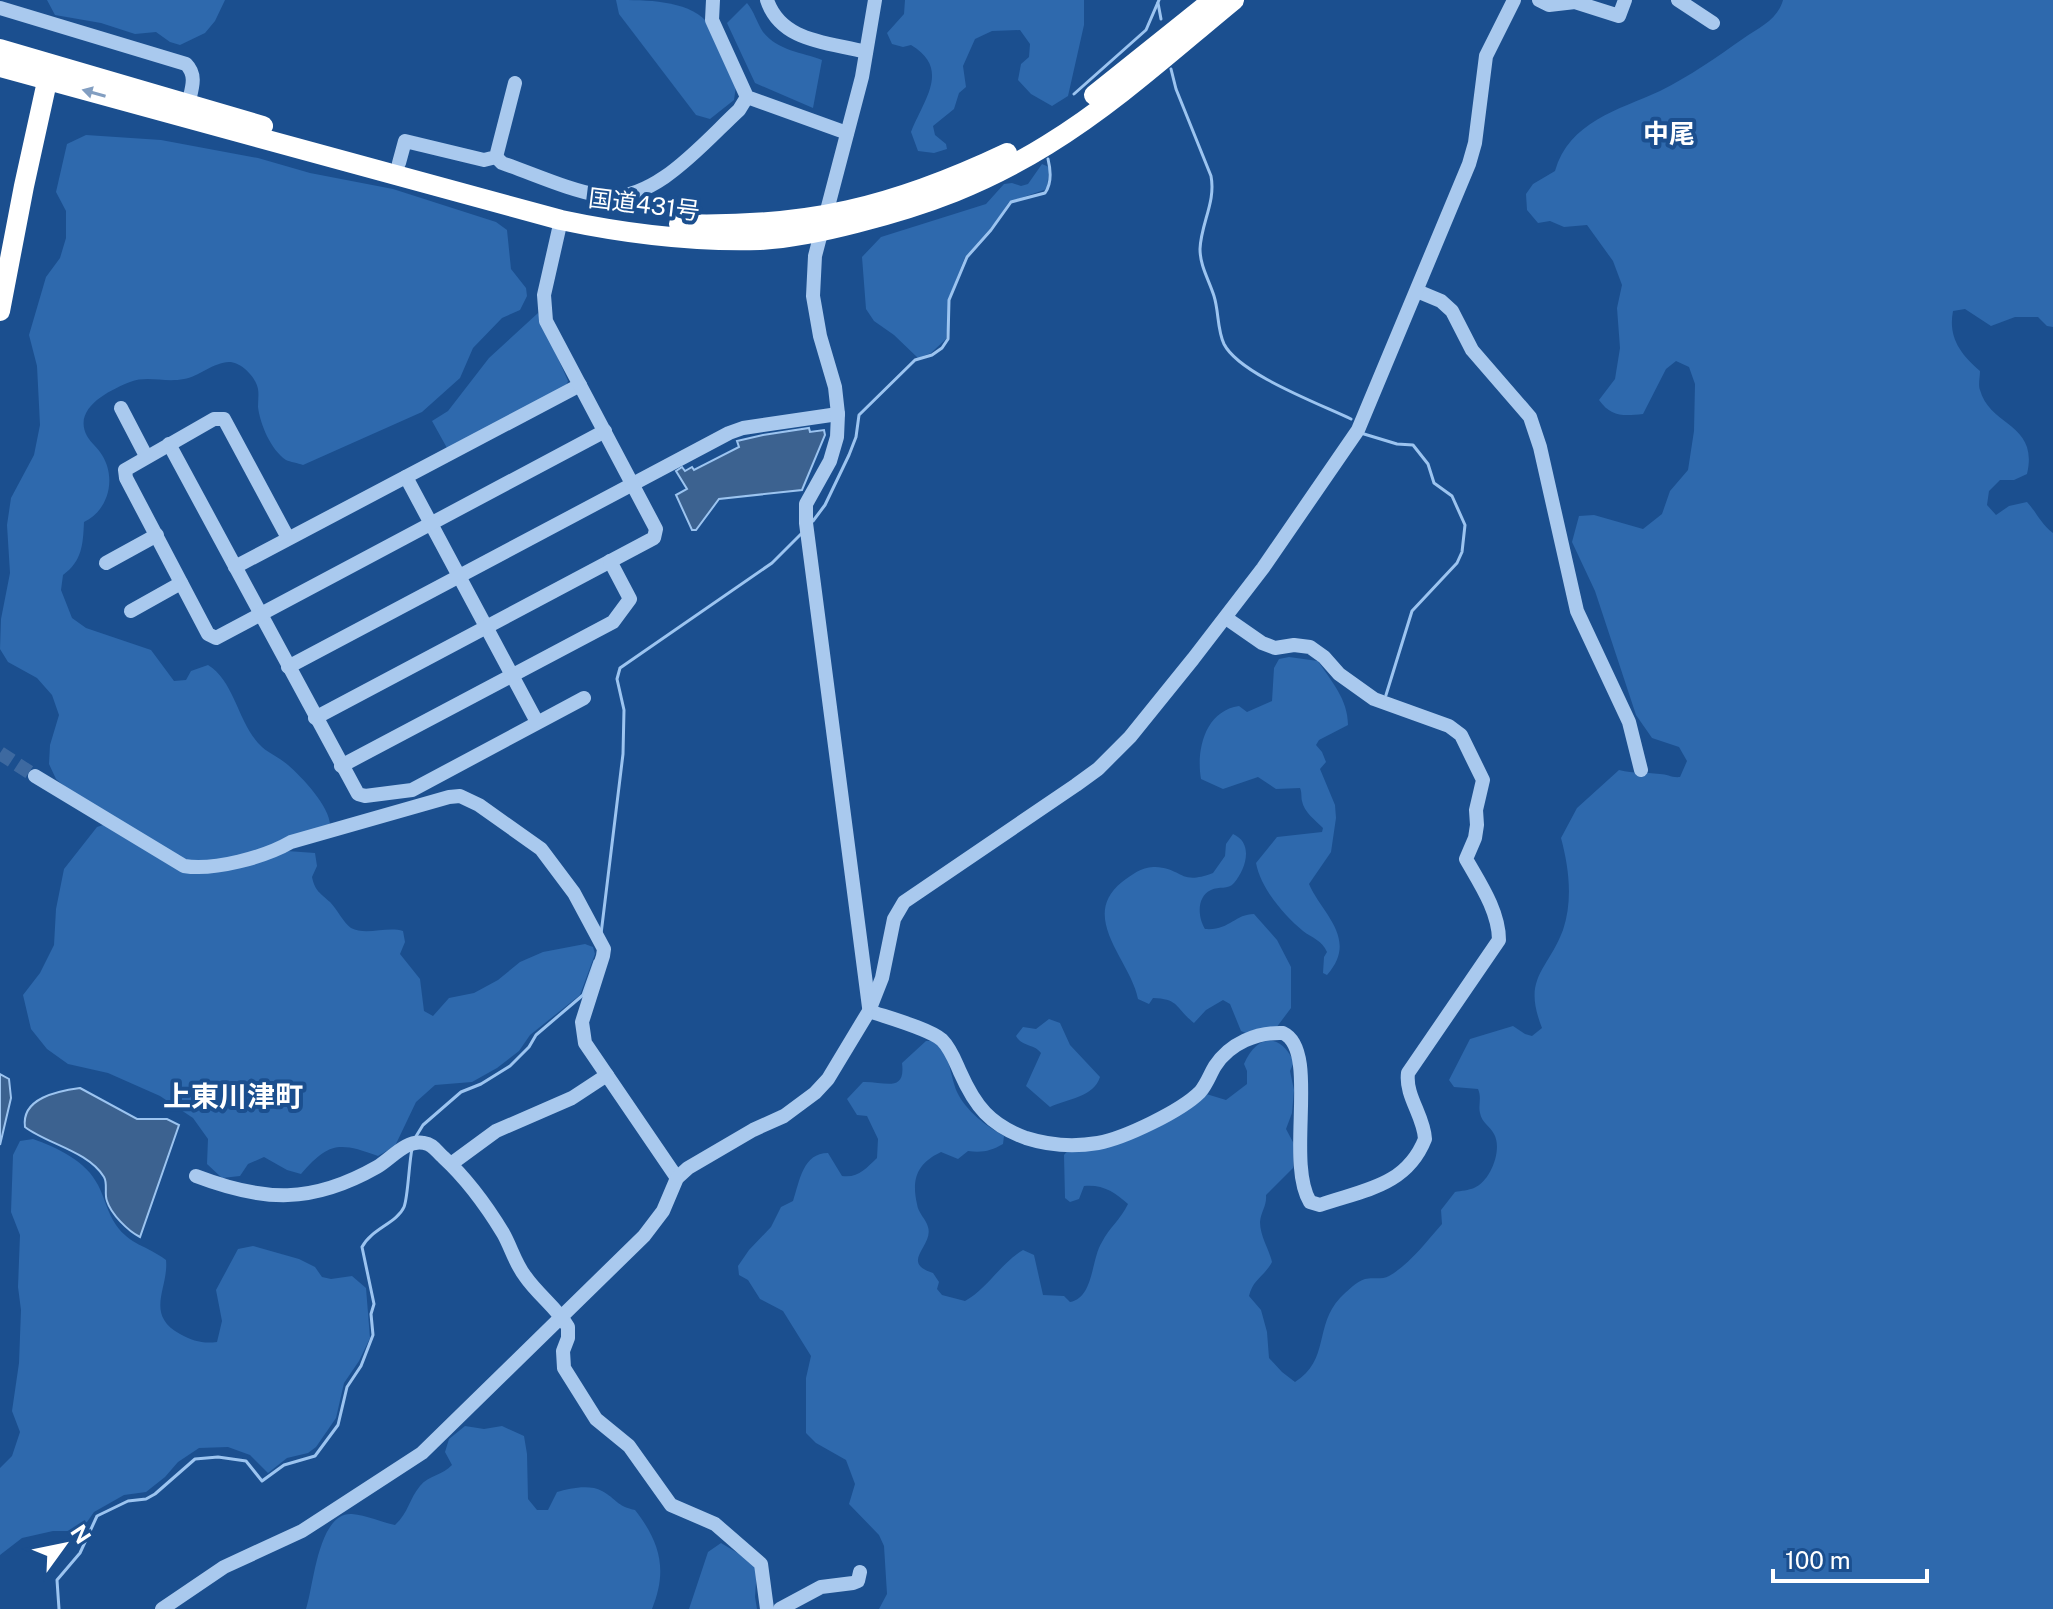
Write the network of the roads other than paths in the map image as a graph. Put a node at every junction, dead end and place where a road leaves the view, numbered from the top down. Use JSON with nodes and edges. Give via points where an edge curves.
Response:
{"nodes":[{"id":1,"x":713,"y":0,"type":"edge"},
{"id":2,"x":767,"y":0,"type":"edge"},
{"id":3,"x":875,"y":0,"type":"edge"},
{"id":4,"x":1212,"y":0,"type":"edge"},
{"id":5,"x":1234,"y":0,"type":"edge"},
{"id":6,"x":1514,"y":0,"type":"edge"},
{"id":7,"x":1539,"y":0,"type":"edge"},
{"id":8,"x":1625,"y":0,"type":"edge"},
{"id":9,"x":1678,"y":0,"type":"edge"},
{"id":10,"x":0,"y":8,"type":"edge"},
{"id":11,"x":1713,"y":23,"type":"dead end"},
{"id":12,"x":0,"y":49,"type":"edge"},
{"id":13,"x":866,"y":52,"type":"junction"},
{"id":14,"x":0,"y":67,"type":"edge"},
{"id":15,"x":50,"y":71,"type":"junction"},
{"id":16,"x":515,"y":83,"type":"dead end"},
{"id":17,"x":747,"y":97,"type":"junction"},
{"id":18,"x":188,"y":105,"type":"junction"},
{"id":19,"x":847,"y":133,"type":"junction"},
{"id":20,"x":496,"y":157,"type":"junction"},
{"id":21,"x":399,"y":163,"type":"junction"},
{"id":22,"x":561,"y":220,"type":"junction"},
{"id":23,"x":824,"y":224,"type":"junction"},
{"id":24,"x":1417,"y":291,"type":"junction"},
{"id":25,"x":0,"y":311,"type":"edge"},
{"id":26,"x":580,"y":385,"type":"junction"},
{"id":27,"x":121,"y":408,"type":"dead end"},
{"id":28,"x":838,"y":414,"type":"junction"},
{"id":29,"x":605,"y":431,"type":"junction"},
{"id":30,"x":169,"y":444,"type":"junction"},
{"id":31,"x":146,"y":456,"type":"junction"},
{"id":32,"x":406,"y":477,"type":"junction"},
{"id":33,"x":633,"y":483,"type":"junction"},
{"id":34,"x":430,"y":522,"type":"junction"},
{"id":35,"x":157,"y":535,"type":"junction"},
{"id":36,"x":288,"y":538,"type":"junction"},
{"id":37,"x":610,"y":561,"type":"junction"},
{"id":38,"x":106,"y":563,"type":"dead end"},
{"id":39,"x":235,"y":567,"type":"junction"},
{"id":40,"x":459,"y":576,"type":"junction"},
{"id":41,"x":181,"y":583,"type":"junction"},
{"id":42,"x":131,"y":611,"type":"dead end"},
{"id":43,"x":260,"y":614,"type":"junction"},
{"id":44,"x":1226,"y":618,"type":"junction"},
{"id":45,"x":487,"y":628,"type":"junction"},
{"id":46,"x":288,"y":667,"type":"junction"},
{"id":47,"x":512,"y":675,"type":"junction"},
{"id":48,"x":584,"y":698,"type":"dead end"},
{"id":49,"x":315,"y":718,"type":"junction"},
{"id":50,"x":537,"y":722,"type":"junction"},
{"id":51,"x":341,"y":766,"type":"junction"},
{"id":52,"x":1641,"y":770,"type":"dead end"},
{"id":53,"x":35,"y":776,"type":"tunnel mouth"},
{"id":54,"x":869,"y":1011,"type":"junction"},
{"id":55,"x":607,"y":1075,"type":"junction"},
{"id":56,"x":451,"y":1164,"type":"junction"},
{"id":57,"x":196,"y":1176,"type":"dead end"},
{"id":58,"x":677,"y":1178,"type":"junction"},
{"id":59,"x":562,"y":1317,"type":"junction"},
{"id":60,"x":860,"y":1572,"type":"dead end"},
{"id":61,"x":162,"y":1609,"type":"edge"},
{"id":62,"x":767,"y":1609,"type":"edge"},
{"id":63,"x":780,"y":1609,"type":"edge"}],
"edges":[{"from":1,"to":17,"type":"street","via":[[712,20]]},
{"from":2,"to":13,"type":"street","via":[[787,31]]},
{"from":3,"to":13,"type":"street"},
{"from":4,"to":23,"type":"highway","name":"国道431号","via":[[1070,113],[1010,152],[937,185]]},
{"from":5,"to":23,"type":"highway","name":"国道431号","via":[[1078,125],[1017,162],[941,199]]},
{"from":6,"to":24,"type":"street","via":[[1486,56],[1469,164]]},
{"from":7,"to":8,"type":"street","via":[[1549,5],[1575,2],[1619,16]]},
{"from":9,"to":11,"type":"street"},
{"from":10,"to":18,"type":"street","via":[[186,64],[193,80]]},
{"from":12,"to":15,"type":"highway","name":"国道431号"},
{"from":13,"to":19,"type":"street"},
{"from":14,"to":15,"type":"highway","name":"国道431号"},
{"from":15,"to":18,"type":"highway","name":"国道431号"},
{"from":22,"to":15,"type":"highway","name":"国道431号","one_way":true,"via":[[394,176]]},
{"from":15,"to":25,"type":"highway"},
{"from":16,"to":20,"type":"street"},
{"from":17,"to":19,"type":"street"},
{"from":17,"to":20,"type":"street","via":[[661,181],[634,194],[591,193]]},
{"from":18,"to":21,"type":"highway","name":"国道431号"},
{"from":19,"to":23,"type":"street"},
{"from":20,"to":21,"type":"street","via":[[484,160],[405,141]]},
{"from":21,"to":23,"type":"highway","name":"国道431号","via":[[656,224]]},
{"from":22,"to":23,"type":"highway","name":"国道431号","via":[[717,240],[763,240]]},
{"from":22,"to":26,"type":"street","via":[[544,295],[546,321]]},
{"from":23,"to":28,"type":"street","via":[[815,256],[813,296]]},
{"from":24,"to":44,"type":"street","via":[[1358,430]]},
{"from":24,"to":52,"type":"street","via":[[1452,311],[1472,350],[1530,417],[1577,611],[1629,722]]},
{"from":26,"to":29,"type":"street"},
{"from":26,"to":32,"type":"street"},
{"from":27,"to":31,"type":"street"},
{"from":28,"to":33,"type":"street","via":[[743,428]]},
{"from":28,"to":54,"type":"street","via":[[830,461],[806,504],[807,530]]},
{"from":29,"to":33,"type":"street"},
{"from":29,"to":34,"type":"street"},
{"from":30,"to":31,"type":"street"},
{"from":30,"to":36,"type":"street","via":[[214,419],[224,419]]},
{"from":30,"to":39,"type":"street"},
{"from":31,"to":35,"type":"street","via":[[127,467],[125,474]]},
{"from":32,"to":34,"type":"street"},
{"from":32,"to":36,"type":"street"},
{"from":33,"to":37,"type":"street","via":[[656,529],[654,538]]},
{"from":33,"to":40,"type":"street"},
{"from":34,"to":40,"type":"street"},
{"from":34,"to":43,"type":"street"},
{"from":35,"to":38,"type":"street"},
{"from":35,"to":41,"type":"street"},
{"from":36,"to":39,"type":"street"},
{"from":37,"to":45,"type":"street"},
{"from":37,"to":47,"type":"street","via":[[630,599],[613,622]]},
{"from":39,"to":43,"type":"street"},
{"from":40,"to":45,"type":"street"},
{"from":40,"to":46,"type":"street"},
{"from":41,"to":42,"type":"street"},
{"from":41,"to":43,"type":"street","via":[[208,634],[216,638]]},
{"from":43,"to":46,"type":"street"},
{"from":44,"to":54,"type":"street","via":[[1098,769],[904,902],[894,919]]},
{"from":44,"to":54,"type":"street","via":[[1275,648],[1310,647],[1374,699],[1456,730],[1480,772],[1477,825],[1466,859],[1483,888],[1499,940],[1408,1073],[1425,1139],[1407,1166],[1380,1186],[1320,1205],[1310,1202],[1300,1165],[1301,1063],[1295,1041],[1283,1033],[1258,1035],[1229,1050],[1203,1089],[1184,1106],[1101,1142],[1063,1145],[997,1125],[985,1115],[940,1038]]},
{"from":45,"to":47,"type":"street"},
{"from":45,"to":49,"type":"street"},
{"from":46,"to":49,"type":"street"},
{"from":47,"to":50,"type":"street"},
{"from":47,"to":51,"type":"street"},
{"from":48,"to":50,"type":"street"},
{"from":49,"to":51,"type":"street"},
{"from":50,"to":51,"type":"street","via":[[407,792],[362,796]]},
{"from":53,"to":55,"type":"street","via":[[192,867],[274,852],[291,842],[430,801],[460,796],[485,808],[541,849],[574,893],[600,941],[603,956],[582,1022],[585,1043]]},
{"from":54,"to":58,"type":"street","via":[[815,1093]]},
{"from":55,"to":56,"type":"street","via":[[572,1098],[496,1131]]},
{"from":55,"to":58,"type":"street"},
{"from":56,"to":57,"type":"street","via":[[434,1147],[412,1143],[335,1187],[279,1197],[230,1189]]},
{"from":56,"to":59,"type":"street","via":[[487,1208],[525,1277]]},
{"from":58,"to":59,"type":"street","via":[[663,1211],[644,1236]]},
{"from":59,"to":61,"type":"street","via":[[422,1453],[302,1531],[224,1567]]},
{"from":59,"to":62,"type":"street","via":[[568,1327],[564,1368],[596,1419],[629,1446],[671,1505],[715,1524],[761,1564]]},
{"from":60,"to":63,"type":"street","via":[[858,1581],[821,1587]]}]}
